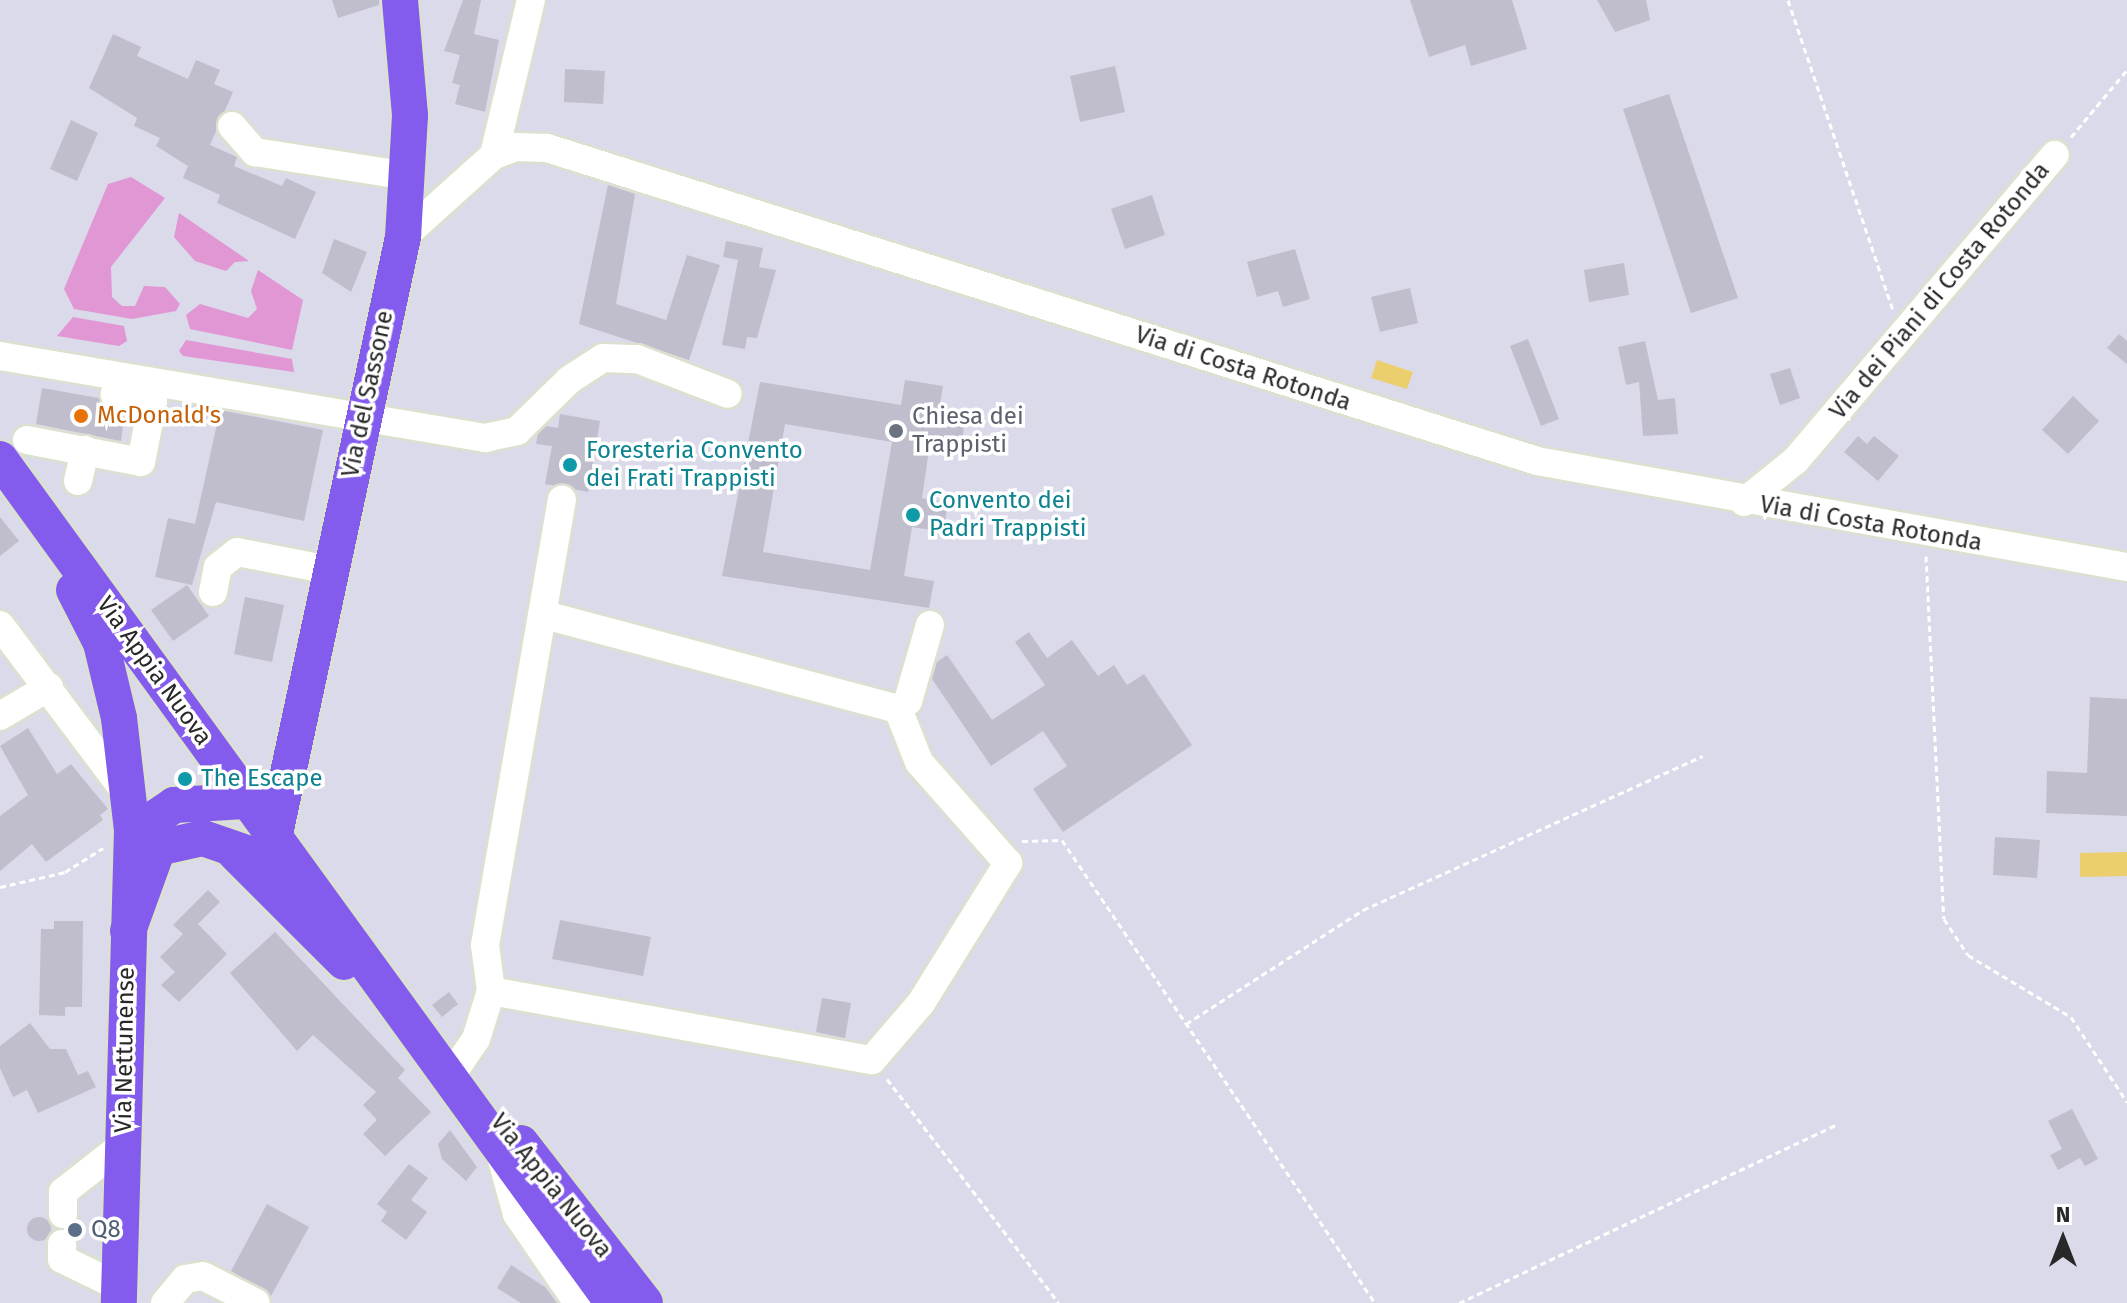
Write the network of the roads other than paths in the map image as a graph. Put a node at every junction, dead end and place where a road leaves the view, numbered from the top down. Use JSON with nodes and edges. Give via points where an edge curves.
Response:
{"nodes":[{"id":1,"x":399,"y":0,"type":"edge"},
{"id":2,"x":531,"y":0,"type":"edge"},
{"id":3,"x":232,"y":126,"type":"dead end"},
{"id":4,"x":494,"y":155,"type":"junction"},
{"id":5,"x":2055,"y":155,"type":"road end"},
{"id":6,"x":408,"y":176,"type":"junction"},
{"id":7,"x":403,"y":237,"type":"junction"},
{"id":8,"x":0,"y":356,"type":"edge"},
{"id":9,"x":50,"y":364,"type":"junction"},
{"id":10,"x":728,"y":394,"type":"dead end"},
{"id":11,"x":362,"y":418,"type":"junction"},
{"id":12,"x":14,"y":450,"type":"edge"},
{"id":13,"x":85,"y":450,"type":"junction"},
{"id":14,"x":78,"y":481,"type":"dead end"},
{"id":15,"x":26,"y":496,"type":"junction"},
{"id":16,"x":562,"y":500,"type":"dead end"},
{"id":17,"x":1744,"y":502,"type":"junction"},
{"id":18,"x":2127,"y":567,"type":"edge"},
{"id":19,"x":330,"y":570,"type":"junction"},
{"id":20,"x":213,"y":592,"type":"dead end"},
{"id":21,"x":542,"y":614,"type":"junction"},
{"id":22,"x":0,"y":625,"type":"edge"},
{"id":23,"x":930,"y":625,"type":"dead end"},
{"id":24,"x":135,"y":644,"type":"junction"},
{"id":25,"x":49,"y":687,"type":"junction"},
{"id":26,"x":898,"y":709,"type":"junction"},
{"id":27,"x":0,"y":716,"type":"edge"},
{"id":28,"x":282,"y":783,"type":"junction"},
{"id":29,"x":250,"y":803,"type":"junction"},
{"id":30,"x":131,"y":827,"type":"junction"},
{"id":31,"x":275,"y":834,"type":"junction"},
{"id":32,"x":235,"y":853,"type":"junction"},
{"id":33,"x":128,"y":931,"type":"junction"},
{"id":34,"x":491,"y":991,"type":"junction"},
{"id":35,"x":423,"y":1035,"type":"junction"},
{"id":36,"x":452,"y":1074,"type":"junction"},
{"id":37,"x":123,"y":1145,"type":"junction"},
{"id":38,"x":500,"y":1152,"type":"junction"},
{"id":39,"x":63,"y":1214,"type":"dead end"},
{"id":40,"x":62,"y":1244,"type":"dead end"},
{"id":41,"x":119,"y":1295,"type":"edge"},
{"id":42,"x":165,"y":1303,"type":"edge"},
{"id":43,"x":256,"y":1303,"type":"edge"},
{"id":44,"x":578,"y":1303,"type":"edge"},
{"id":45,"x":613,"y":1303,"type":"edge"},
{"id":46,"x":645,"y":1303,"type":"edge"}],
"edges":[{"from":1,"to":6,"type":"main road","name":"Via del Sassone","via":[[408,79]]},
{"from":2,"to":4,"type":"street"},
{"from":3,"to":6,"type":"street","via":[[255,152]]},
{"from":4,"to":7,"type":"street"},
{"from":4,"to":17,"type":"street","name":"Via di Costa Rotonda","via":[[525,146],[557,150],[1510,454]]},
{"from":5,"to":17,"type":"street","name":"Via dei Piani di Costa Rotonda","via":[[1789,468]]},
{"from":6,"to":7,"type":"main road","name":"Via del Sassone"},
{"from":7,"to":11,"type":"main road","name":"Via del Sassone"},
{"from":8,"to":9,"type":"street"},
{"from":9,"to":11,"type":"street"},
{"from":9,"to":13,"type":"street","via":[[59,383],[153,401],[141,462]]},
{"from":10,"to":11,"type":"street","via":[[648,362],[614,357],[585,367],[503,437]]},
{"from":11,"to":19,"type":"main road","name":"Via del Sassone"},
{"from":12,"to":13,"type":"street"},
{"from":12,"to":15,"type":"main road","name":"Via Appia Nuova"},
{"from":13,"to":14,"type":"street"},
{"from":15,"to":24,"type":"main road","name":"Via Appia Nuova"},
{"from":15,"to":30,"type":"main road","via":[[101,643]]},
{"from":16,"to":21,"type":"street"},
{"from":17,"to":18,"type":"street","name":"Via di Costa Rotonda"},
{"from":19,"to":20,"type":"street","via":[[237,552],[218,567]]},
{"from":19,"to":28,"type":"main road","name":"Via del Sassone"},
{"from":21,"to":26,"type":"street"},
{"from":21,"to":34,"type":"street","via":[[485,945]]},
{"from":22,"to":25,"type":"street"},
{"from":23,"to":26,"type":"street","via":[[908,701]]},
{"from":24,"to":29,"type":"main road","name":"Via Appia Nuova"},
{"from":24,"to":30,"type":"main road","via":[[140,733]]},
{"from":25,"to":27,"type":"street"},
{"from":25,"to":30,"type":"street"},
{"from":26,"to":34,"type":"street","via":[[919,762],[1008,863],[921,1003],[872,1060]]},
{"from":28,"to":29,"type":"main road","via":[[263,800]]},
{"from":28,"to":31,"type":"main road","name":"Via del Sassone"},
{"from":29,"to":30,"type":"main road","via":[[222,798],[174,805]]},
{"from":29,"to":31,"type":"main road","name":"Via Appia Nuova"},
{"from":30,"to":33,"type":"main road","name":"Via Nettunense"},
{"from":31,"to":32,"type":"main road","via":[[266,849]]},
{"from":31,"to":35,"type":"main road","name":"Via Appia Nuova"},
{"from":32,"to":33,"type":"main road","via":[[203,838],[158,848]]},
{"from":32,"to":35,"type":"main road"},
{"from":33,"to":37,"type":"main road","name":"Via Nettunense"},
{"from":34,"to":36,"type":"street","via":[[476,1039]]},
{"from":35,"to":36,"type":"main road","name":"Via Appia Nuova"},
{"from":36,"to":38,"type":"main road","name":"Via Appia Nuova"},
{"from":36,"to":46,"type":"main road","name":"Via Appia Nuova","via":[[511,1131]]},
{"from":37,"to":39,"type":"street","via":[[63,1192]]},
{"from":37,"to":41,"type":"main road","name":"Via Nettunense"},
{"from":38,"to":44,"type":"street","via":[[517,1214]]},
{"from":38,"to":45,"type":"main road","name":"Via Appia Nuova"},
{"from":40,"to":41,"type":"street","via":[[62,1259]]},
{"from":42,"to":43,"type":"street","via":[[185,1279],[203,1276]]}]}
